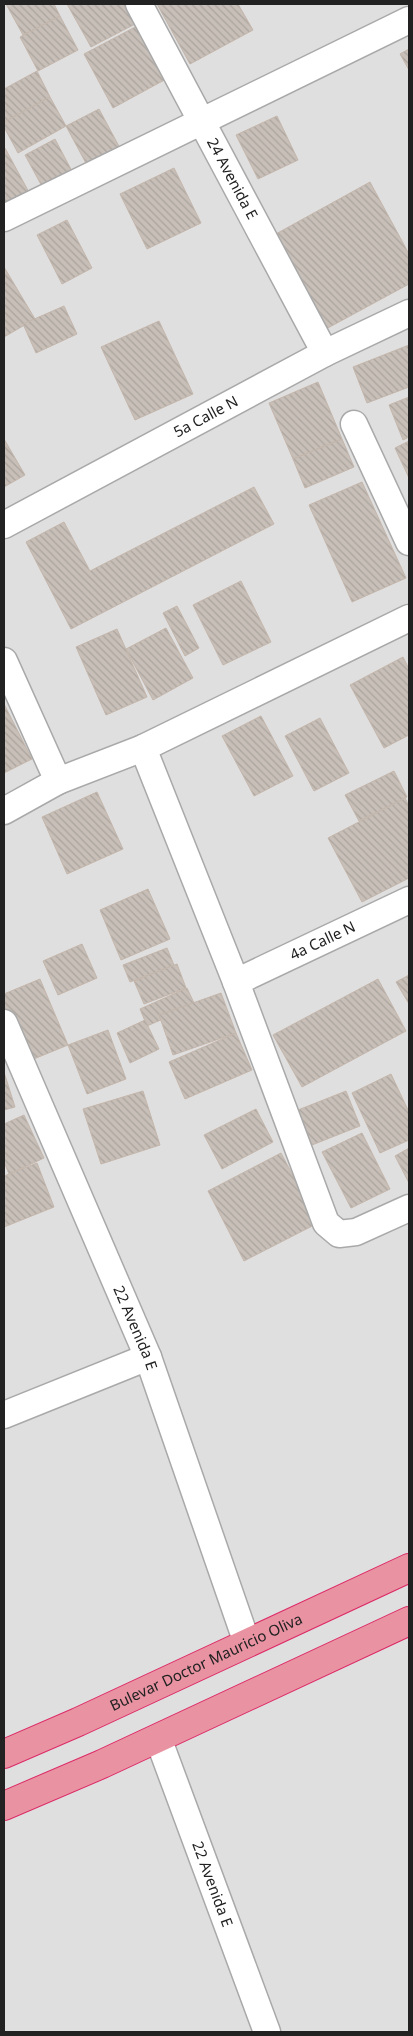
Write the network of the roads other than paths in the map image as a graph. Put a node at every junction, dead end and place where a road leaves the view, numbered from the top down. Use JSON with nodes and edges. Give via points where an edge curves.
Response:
{"nodes":[{"id":1,"x":139,"y":4,"type":"edge"},
{"id":2,"x":409,"y":20,"type":"edge"},
{"id":3,"x":200,"y":120,"type":"junction"},
{"id":4,"x":4,"y":218,"type":"edge"},
{"id":5,"x":409,"y":313,"type":"edge"},
{"id":6,"x":325,"y":354,"type":"junction"},
{"id":7,"x":354,"y":424,"type":"dead end"},
{"id":8,"x":4,"y":525,"type":"edge"},
{"id":9,"x":409,"y":542,"type":"edge"},
{"id":10,"x":409,"y":618,"type":"edge"},
{"id":11,"x":4,"y":660,"type":"edge"},
{"id":12,"x":142,"y":748,"type":"junction"},
{"id":13,"x":58,"y":781,"type":"junction"},
{"id":14,"x":4,"y":811,"type":"edge"},
{"id":15,"x":409,"y":900,"type":"edge"},
{"id":16,"x":236,"y":982,"type":"junction"},
{"id":17,"x":4,"y":1023,"type":"edge"},
{"id":18,"x":409,"y":1208,"type":"edge"},
{"id":19,"x":148,"y":1357,"type":"junction"},
{"id":20,"x":4,"y":1415,"type":"edge"},
{"id":21,"x":409,"y":1568,"type":"edge"},
{"id":22,"x":409,"y":1621,"type":"edge"},
{"id":23,"x":247,"y":1643,"type":"junction"},
{"id":24,"x":158,"y":1738,"type":"junction"},
{"id":25,"x":4,"y":1754,"type":"edge"},
{"id":26,"x":4,"y":1806,"type":"edge"},
{"id":27,"x":267,"y":2032,"type":"edge"}],
"edges":[{"from":1,"to":3,"type":"street","name":"24 Avenida E"},
{"from":2,"to":3,"type":"street"},
{"from":3,"to":4,"type":"street"},
{"from":3,"to":6,"type":"street","name":"24 Avenida E"},
{"from":5,"to":6,"type":"street","name":"5a Calle N"},
{"from":6,"to":8,"type":"street","name":"5a Calle N"},
{"from":7,"to":9,"type":"street"},
{"from":10,"to":12,"type":"street"},
{"from":11,"to":13,"type":"street"},
{"from":12,"to":13,"type":"street"},
{"from":12,"to":16,"type":"street"},
{"from":13,"to":14,"type":"street"},
{"from":15,"to":16,"type":"street","name":"4a Calle N"},
{"from":16,"to":18,"type":"street","via":[[326,1223],[339,1234],[356,1232]]},
{"from":17,"to":19,"type":"street","name":"22 Avenida E"},
{"from":19,"to":20,"type":"street"},
{"from":19,"to":23,"type":"street","name":"22 Avenida E"},
{"from":21,"to":23,"type":"highway","name":"Bulevar Doctor Mauricio Oliva"},
{"from":22,"to":24,"type":"highway"},
{"from":23,"to":25,"type":"highway","name":"Bulevar Doctor Mauricio Oliva"},
{"from":24,"to":26,"type":"highway"},
{"from":24,"to":27,"type":"street","name":"22 Avenida E"}]}
